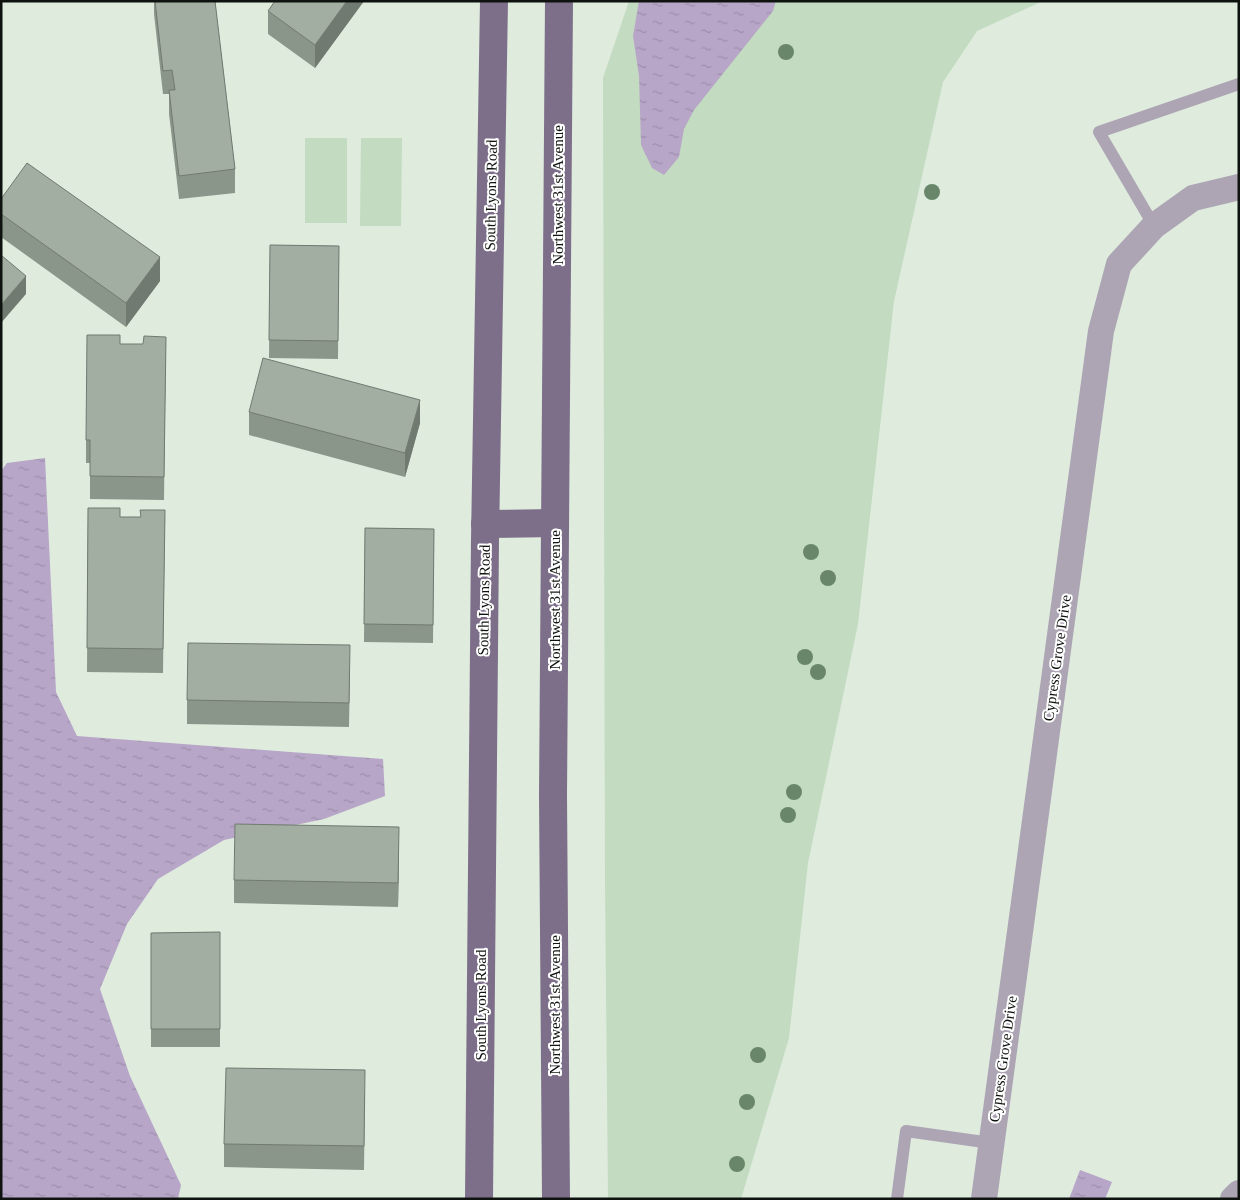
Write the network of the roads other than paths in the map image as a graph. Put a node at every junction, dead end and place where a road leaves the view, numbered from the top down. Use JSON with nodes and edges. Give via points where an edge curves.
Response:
{"nodes":[{"id":1,"x":494,"y":1,"type":"edge"},
{"id":2,"x":559,"y":1,"type":"edge"},
{"id":3,"x":1239,"y":84,"type":"edge"},
{"id":4,"x":1239,"y":187,"type":"edge"},
{"id":5,"x":1154,"y":226,"type":"junction"},
{"id":6,"x":485,"y":524,"type":"junction"},
{"id":7,"x":555,"y":524,"type":"junction"},
{"id":8,"x":992,"y":1143,"type":"junction"},
{"id":9,"x":1239,"y":1193,"type":"edge"},
{"id":10,"x":479,"y":1199,"type":"edge"},
{"id":11,"x":556,"y":1199,"type":"edge"},
{"id":12,"x":897,"y":1199,"type":"edge"},
{"id":13,"x":984,"y":1199,"type":"edge"},
{"id":14,"x":1233,"y":1199,"type":"edge"}],
"edges":[{"from":1,"to":6,"type":"main road","name":"South Lyons Road"},
{"from":2,"to":7,"type":"main road","name":"Northwest 31st Avenue"},
{"from":3,"to":5,"type":"lane","via":[[1099,132]]},
{"from":4,"to":5,"type":"street","name":"Cypress Grove Drive","via":[[1193,198]]},
{"from":5,"to":8,"type":"street","name":"Cypress Grove Drive","via":[[1119,264],[1101,331]]},
{"from":6,"to":7,"type":"main road"},
{"from":6,"to":10,"type":"main road","name":"South Lyons Road"},
{"from":7,"to":11,"type":"main road","name":"Northwest 31st Avenue"},
{"from":8,"to":12,"type":"lane","via":[[906,1131]]},
{"from":8,"to":13,"type":"street","name":"Cypress Grove Drive"},
{"from":9,"to":14,"type":"street"}]}
